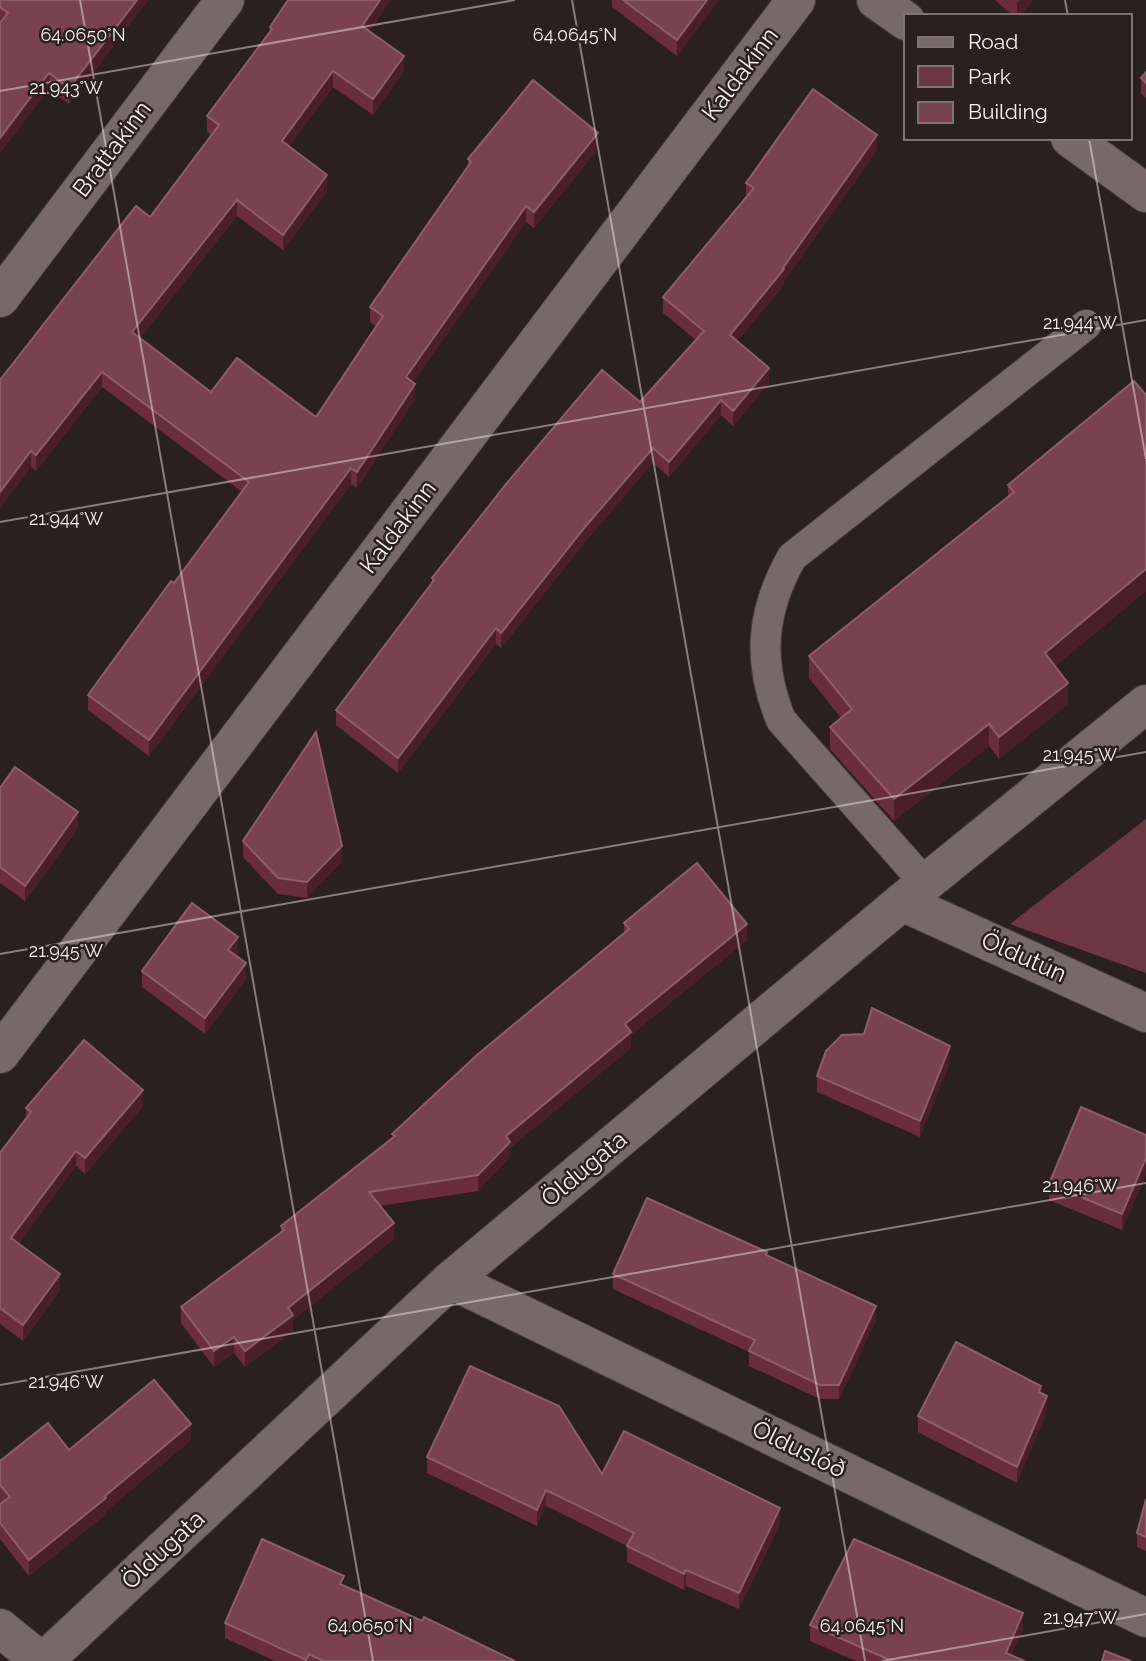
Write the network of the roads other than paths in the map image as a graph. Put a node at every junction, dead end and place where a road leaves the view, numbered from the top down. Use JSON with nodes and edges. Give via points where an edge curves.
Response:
{"nodes":[{"id":1,"x":225,"y":0,"type":"edge"},
{"id":2,"x":796,"y":0,"type":"edge"},
{"id":3,"x":876,"y":0,"type":"edge"},
{"id":4,"x":904,"y":20,"type":"edge"},
{"id":5,"x":1073,"y":140,"type":"edge"},
{"id":6,"x":1146,"y":192,"type":"edge"},
{"id":7,"x":0,"y":298,"type":"edge"},
{"id":8,"x":1086,"y":325,"type":"dead end"},
{"id":9,"x":1146,"y":704,"type":"edge"},
{"id":10,"x":914,"y":892,"type":"junction"},
{"id":11,"x":1146,"y":1013,"type":"edge"},
{"id":12,"x":0,"y":1054,"type":"edge"},
{"id":13,"x":451,"y":1280,"type":"junction"},
{"id":14,"x":1146,"y":1618,"type":"edge"},
{"id":15,"x":0,"y":1628,"type":"edge"},
{"id":16,"x":43,"y":1661,"type":"edge"}],
"edges":[{"from":1,"to":7,"type":"street","name":"Brattakinn"},
{"from":2,"to":12,"type":"street","name":"Kaldakinn"},
{"from":3,"to":4,"type":"street"},
{"from":5,"to":6,"type":"street"},
{"from":8,"to":10,"type":"lane","via":[[792,557],[769,611],[766,667],[781,720]]},
{"from":9,"to":10,"type":"street","name":"Öldugata"},
{"from":10,"to":11,"type":"street","name":"Öldutún"},
{"from":10,"to":13,"type":"street","name":"Öldugata"},
{"from":13,"to":14,"type":"street","name":"Ölduslóð"},
{"from":13,"to":16,"type":"street","name":"Öldugata"},
{"from":15,"to":16,"type":"street"}]}
